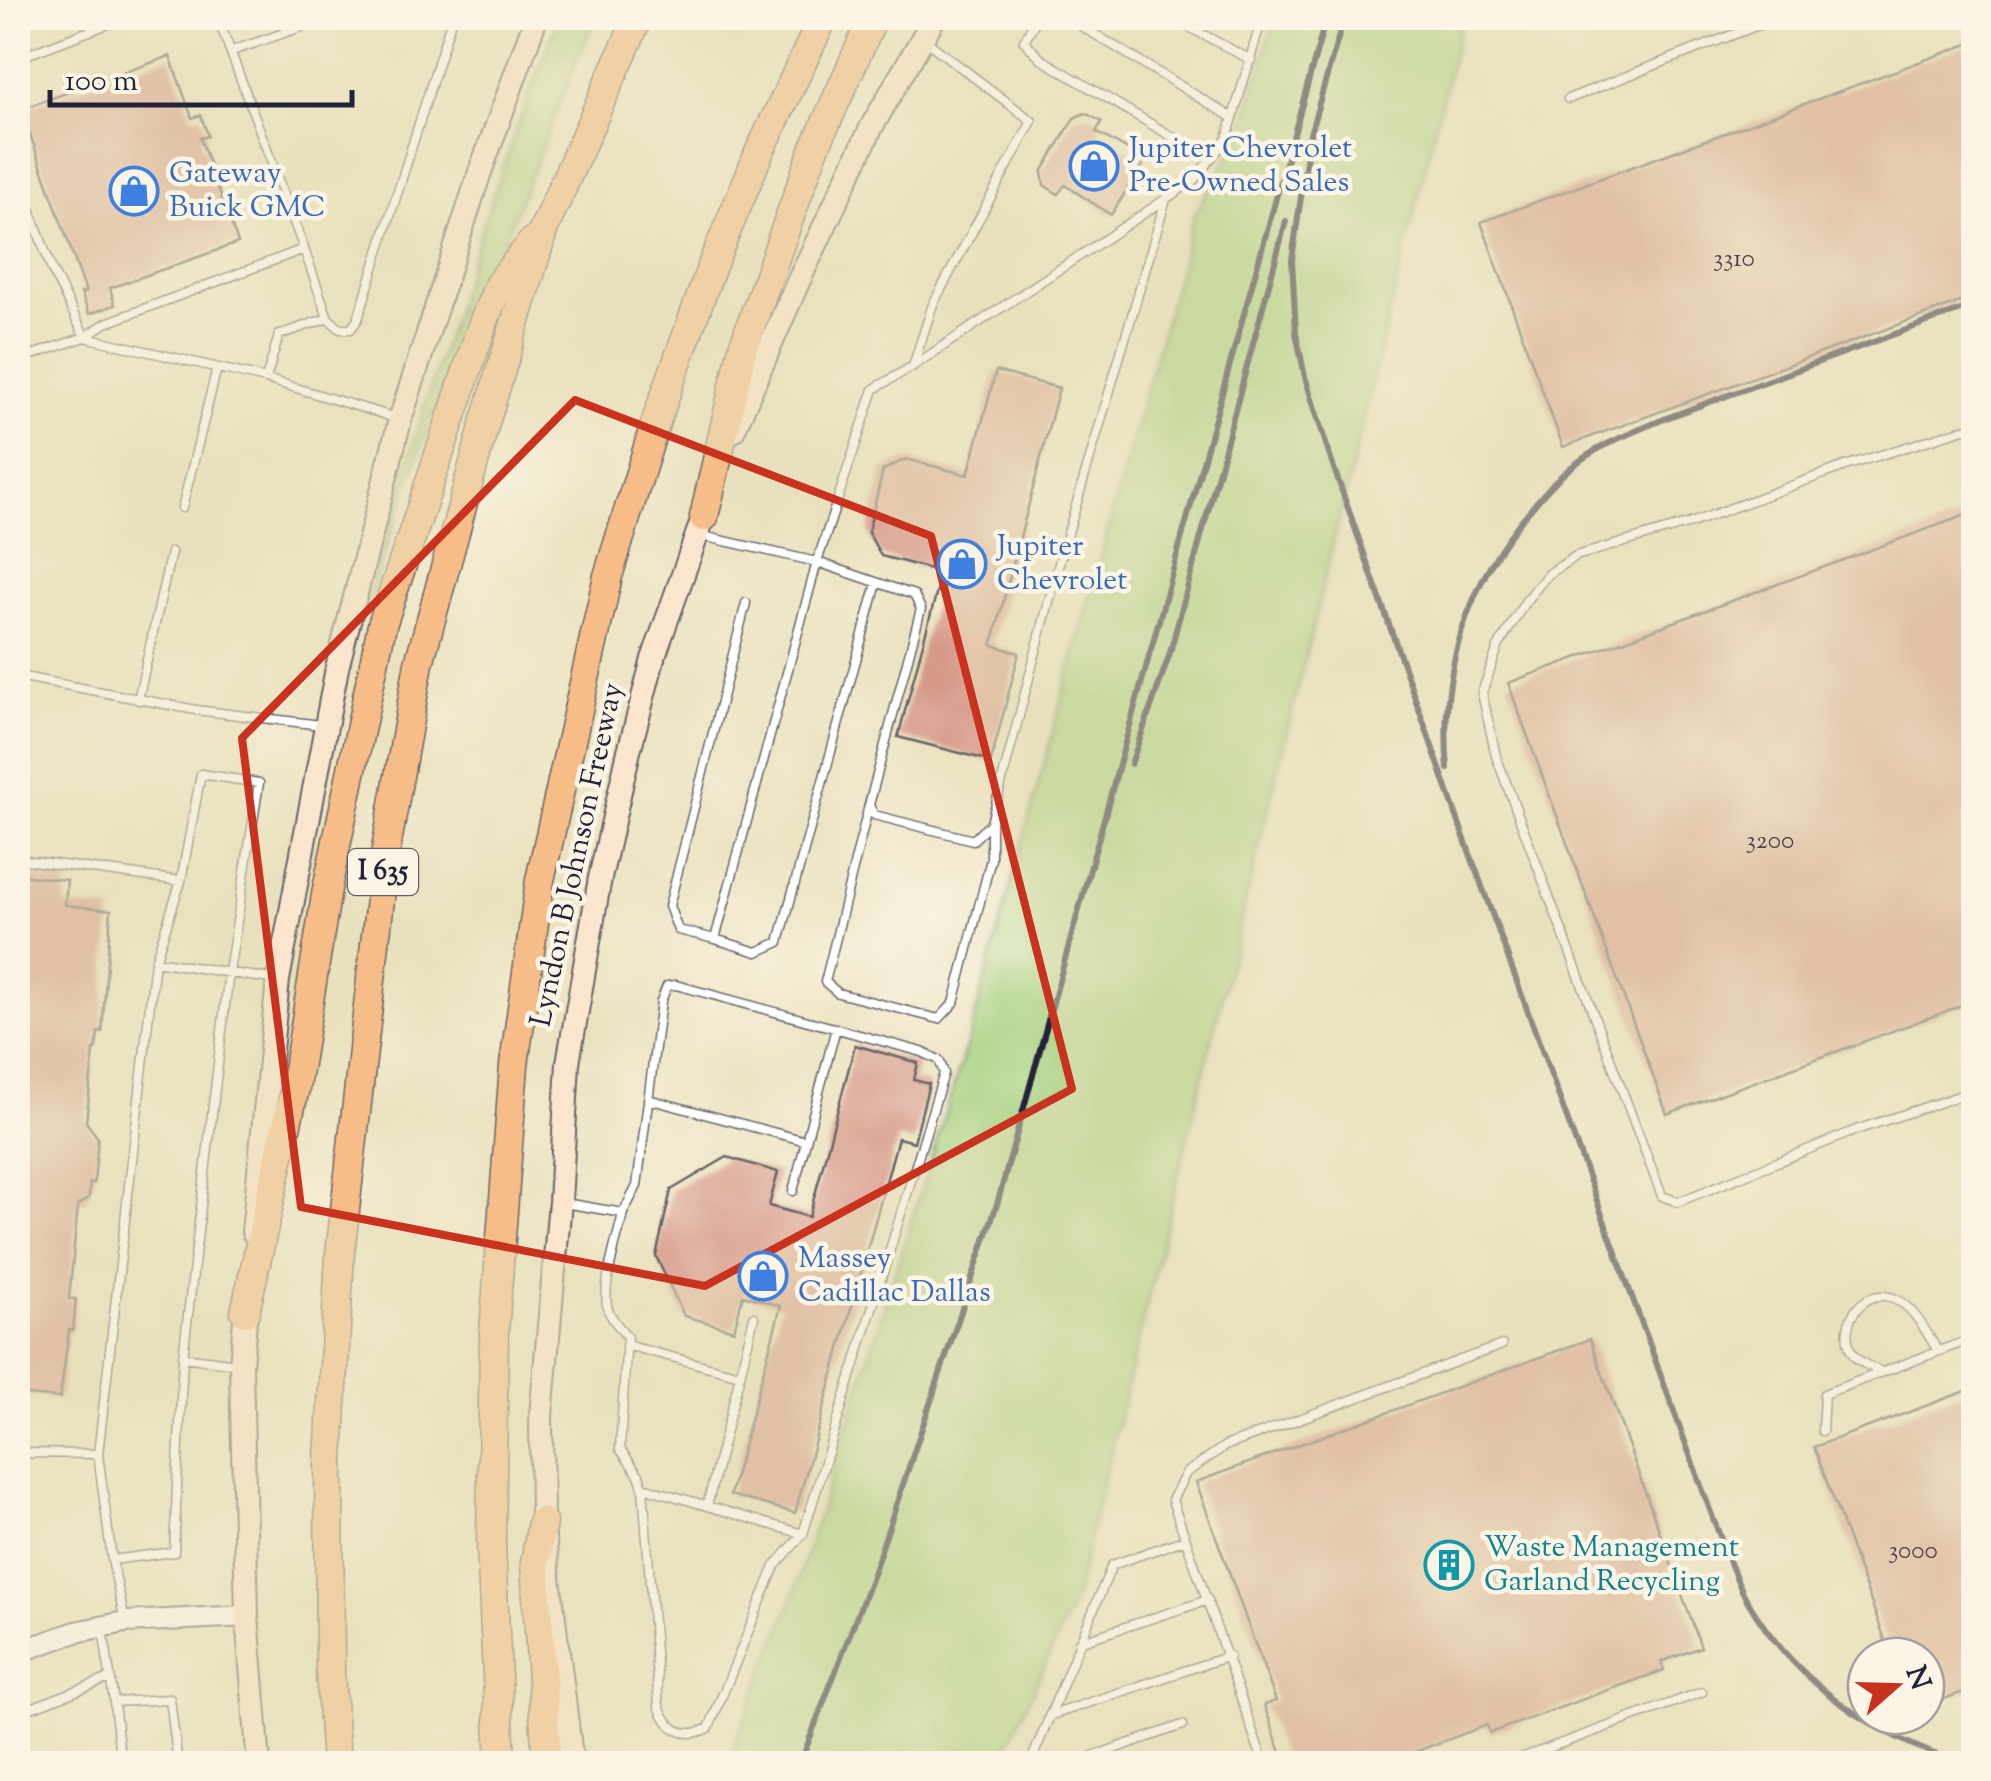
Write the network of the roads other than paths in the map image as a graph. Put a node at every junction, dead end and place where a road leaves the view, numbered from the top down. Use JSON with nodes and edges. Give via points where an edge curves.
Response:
{"nodes":[{"id":1,"x":124,"y":18,"type":"edge"},
{"id":2,"x":218,"y":18,"type":"edge"},
{"id":3,"x":327,"y":18,"type":"edge"},
{"id":4,"x":452,"y":18,"type":"edge"},
{"id":5,"x":536,"y":18,"type":"edge"},
{"id":6,"x":638,"y":18,"type":"edge"},
{"id":7,"x":823,"y":18,"type":"edge"},
{"id":8,"x":873,"y":18,"type":"edge"},
{"id":9,"x":934,"y":18,"type":"edge"},
{"id":10,"x":1037,"y":18,"type":"edge"},
{"id":11,"x":1068,"y":18,"type":"edge"},
{"id":12,"x":1172,"y":18,"type":"edge"},
{"id":13,"x":1262,"y":18,"type":"edge"},
{"id":14,"x":1776,"y":18,"type":"edge"},
{"id":15,"x":922,"y":38,"type":"junction"},
{"id":16,"x":232,"y":51,"type":"junction"},
{"id":17,"x":18,"y":58,"type":"edge"},
{"id":18,"x":1250,"y":60,"type":"junction"},
{"id":19,"x":1568,"y":98,"type":"dead end"},
{"id":20,"x":1233,"y":118,"type":"junction"},
{"id":21,"x":1210,"y":159,"type":"junction"},
{"id":22,"x":18,"y":176,"type":"edge"},
{"id":23,"x":1166,"y":198,"type":"junction"},
{"id":24,"x":544,"y":228,"type":"junction"},
{"id":25,"x":304,"y":249,"type":"junction"},
{"id":26,"x":328,"y":318,"type":"junction"},
{"id":27,"x":85,"y":338,"type":"junction"},
{"id":28,"x":18,"y":360,"type":"edge"},
{"id":29,"x":913,"y":366,"type":"junction"},
{"id":30,"x":218,"y":368,"type":"junction"},
{"id":31,"x":266,"y":379,"type":"junction"},
{"id":32,"x":400,"y":420,"type":"junction"},
{"id":33,"x":1974,"y":426,"type":"edge"},
{"id":34,"x":182,"y":508,"type":"dead end"},
{"id":35,"x":700,"y":526,"type":"junction"},
{"id":36,"x":171,"y":552,"type":"dead end"},
{"id":37,"x":817,"y":562,"type":"junction"},
{"id":38,"x":878,"y":583,"type":"junction"},
{"id":39,"x":746,"y":603,"type":"dead end"},
{"id":40,"x":18,"y":676,"type":"edge"},
{"id":41,"x":138,"y":700,"type":"junction"},
{"id":42,"x":326,"y":726,"type":"junction"},
{"id":43,"x":189,"y":772,"type":"dead end"},
{"id":44,"x":201,"y":774,"type":"junction"},
{"id":45,"x":869,"y":805,"type":"junction"},
{"id":46,"x":991,"y":823,"type":"junction"},
{"id":47,"x":18,"y":859,"type":"edge"},
{"id":48,"x":181,"y":881,"type":"junction"},
{"id":49,"x":715,"y":939,"type":"junction"},
{"id":50,"x":155,"y":961,"type":"junction"},
{"id":51,"x":229,"y":972,"type":"junction"},
{"id":52,"x":278,"y":980,"type":"junction"},
{"id":53,"x":836,"y":1028,"type":"junction"},
{"id":54,"x":1974,"y":1091,"type":"edge"},
{"id":55,"x":648,"y":1099,"type":"junction"},
{"id":56,"x":806,"y":1141,"type":"junction"},
{"id":57,"x":793,"y":1190,"type":"dead end"},
{"id":58,"x":560,"y":1202,"type":"junction"},
{"id":59,"x":623,"y":1213,"type":"junction"},
{"id":60,"x":245,"y":1312,"type":"junction"},
{"id":61,"x":754,"y":1317,"type":"dead end"},
{"id":62,"x":1974,"y":1338,"type":"edge"},
{"id":63,"x":1502,"y":1344,"type":"dead end"},
{"id":64,"x":626,"y":1345,"type":"junction"},
{"id":65,"x":1938,"y":1351,"type":"junction"},
{"id":66,"x":182,"y":1357,"type":"junction"},
{"id":67,"x":241,"y":1365,"type":"junction"},
{"id":68,"x":1883,"y":1372,"type":"junction"},
{"id":69,"x":740,"y":1375,"type":"junction"},
{"id":70,"x":1822,"y":1431,"type":"dead end"},
{"id":71,"x":18,"y":1453,"type":"edge"},
{"id":72,"x":98,"y":1454,"type":"junction"},
{"id":73,"x":643,"y":1488,"type":"junction"},
{"id":74,"x":707,"y":1506,"type":"junction"},
{"id":75,"x":542,"y":1522,"type":"junction"},
{"id":76,"x":802,"y":1534,"type":"junction"},
{"id":77,"x":1186,"y":1539,"type":"junction"},
{"id":78,"x":112,"y":1560,"type":"junction"},
{"id":79,"x":1208,"y":1600,"type":"junction"},
{"id":80,"x":247,"y":1616,"type":"junction"},
{"id":81,"x":125,"y":1622,"type":"junction"},
{"id":82,"x":103,"y":1626,"type":"junction"},
{"id":83,"x":1079,"y":1642,"type":"junction"},
{"id":84,"x":18,"y":1652,"type":"edge"},
{"id":85,"x":1229,"y":1656,"type":"junction"},
{"id":86,"x":110,"y":1678,"type":"junction"},
{"id":87,"x":1702,"y":1692,"type":"dead end"},
{"id":88,"x":114,"y":1702,"type":"junction"},
{"id":89,"x":18,"y":1713,"type":"edge"},
{"id":90,"x":1049,"y":1716,"type":"junction"},
{"id":91,"x":1183,"y":1725,"type":"dead end"},
{"id":92,"x":121,"y":1764,"type":"edge"},
{"id":93,"x":178,"y":1764,"type":"edge"},
{"id":94,"x":259,"y":1764,"type":"edge"},
{"id":95,"x":336,"y":1764,"type":"edge"},
{"id":96,"x":501,"y":1764,"type":"edge"},
{"id":97,"x":547,"y":1764,"type":"edge"},
{"id":98,"x":572,"y":1764,"type":"edge"},
{"id":99,"x":1030,"y":1764,"type":"edge"},
{"id":100,"x":1070,"y":1764,"type":"edge"},
{"id":101,"x":1264,"y":1764,"type":"edge"},
{"id":102,"x":1505,"y":1764,"type":"edge"}],
"edges":[{"from":1,"to":17,"type":"lane"},
{"from":2,"to":16,"type":"lane"},
{"from":3,"to":16,"type":"lane"},
{"from":4,"to":26,"type":"lane","via":[[358,320],[340,329]]},
{"from":5,"to":32,"type":"main road"},
{"from":6,"to":24,"type":"highway","number":"I 635"},
{"from":7,"to":96,"type":"highway","name":"Lyndon B Johnson Freeway","via":[[759,153],[657,418],[608,576],[540,880],[514,1065],[494,1332],[491,1544]]},
{"from":8,"to":35,"type":"highway","via":[[813,152],[743,347]]},
{"from":9,"to":15,"type":"main road","name":"Lyndon B Johnson Freeway"},
{"from":10,"to":21,"type":"lane","via":[[1024,41],[1041,59]]},
{"from":11,"to":20,"type":"lane"},
{"from":12,"to":18,"type":"lane"},
{"from":13,"to":18,"type":"lane"},
{"from":14,"to":19,"type":"lane"},
{"from":15,"to":29,"type":"lane","via":[[1032,121],[932,304]]},
{"from":15,"to":35,"type":"main road","name":"Lyndon B Johnson Freeway","via":[[798,282],[737,420]]},
{"from":16,"to":25,"type":"lane"},
{"from":18,"to":20,"type":"lane"},
{"from":20,"to":21,"type":"lane"},
{"from":21,"to":23,"type":"lane"},
{"from":22,"to":27,"type":"lane"},
{"from":23,"to":29,"type":"lane"},
{"from":23,"to":46,"type":"lane"},
{"from":24,"to":60,"type":"highway","via":[[499,284],[382,625]]},
{"from":24,"to":95,"type":"highway","number":"I 635","via":[[419,663],[385,855],[340,1254],[329,1460]]},
{"from":25,"to":26,"type":"lane"},
{"from":25,"to":27,"type":"lane","via":[[106,324]]},
{"from":26,"to":31,"type":"lane","via":[[279,335]]},
{"from":27,"to":28,"type":"lane"},
{"from":27,"to":30,"type":"lane"},
{"from":29,"to":37,"type":"lane","via":[[874,389]]},
{"from":30,"to":31,"type":"lane"},
{"from":30,"to":34,"type":"lane"},
{"from":31,"to":32,"type":"lane"},
{"from":32,"to":42,"type":"main road"},
{"from":33,"to":54,"type":"lane","via":[[1576,556],[1548,574],[1525,602],[1498,647],[1482,693],[1496,756],[1662,1196],[1678,1202]]},
{"from":35,"to":37,"type":"lane"},
{"from":35,"to":58,"type":"main road","name":"Lyndon B Johnson Freeway","via":[[653,659],[600,878],[568,1063]]},
{"from":36,"to":41,"type":"lane"},
{"from":37,"to":38,"type":"lane"},
{"from":37,"to":49,"type":"lane"},
{"from":38,"to":45,"type":"lane","via":[[914,596],[921,609]]},
{"from":38,"to":49,"type":"lane","via":[[780,942],[756,952]]},
{"from":39,"to":49,"type":"lane","via":[[669,906],[678,930]]},
{"from":40,"to":41,"type":"lane"},
{"from":41,"to":42,"type":"lane"},
{"from":42,"to":52,"type":"main road"},
{"from":43,"to":44,"type":"lane"},
{"from":44,"to":48,"type":"lane"},
{"from":44,"to":51,"type":"lane","via":[[259,783]]},
{"from":45,"to":46,"type":"lane","via":[[874,814],[972,840]]},
{"from":45,"to":46,"type":"lane","via":[[825,982],[838,993],[939,1019],[954,1003],[991,859]]},
{"from":47,"to":48,"type":"lane"},
{"from":48,"to":50,"type":"lane"},
{"from":50,"to":51,"type":"lane"},
{"from":50,"to":72,"type":"lane"},
{"from":51,"to":52,"type":"lane"},
{"from":51,"to":66,"type":"lane"},
{"from":52,"to":60,"type":"main road"},
{"from":53,"to":55,"type":"lane","via":[[667,986]]},
{"from":53,"to":56,"type":"lane"},
{"from":53,"to":76,"type":"lane","via":[[922,1052],[939,1060],[944,1073]]},
{"from":55,"to":56,"type":"lane"},
{"from":55,"to":59,"type":"lane","via":[[637,1186]]},
{"from":56,"to":57,"type":"lane"},
{"from":58,"to":59,"type":"lane"},
{"from":58,"to":75,"type":"main road","name":"Lyndon B Johnson Freeway","via":[[541,1416]]},
{"from":59,"to":64,"type":"lane","via":[[606,1305]]},
{"from":60,"to":67,"type":"main road"},
{"from":61,"to":69,"type":"lane"},
{"from":62,"to":65,"type":"lane"},
{"from":63,"to":77,"type":"lane","via":[[1225,1446],[1186,1473],[1172,1500]]},
{"from":64,"to":69,"type":"lane"},
{"from":64,"to":73,"type":"lane","via":[[620,1450]]},
{"from":65,"to":68,"type":"lane"},
{"from":65,"to":68,"type":"lane","via":[[1911,1311],[1892,1297],[1876,1298],[1857,1307],[1846,1325],[1857,1360]]},
{"from":66,"to":67,"type":"lane"},
{"from":66,"to":78,"type":"lane","via":[[174,1552]]},
{"from":67,"to":80,"type":"main road"},
{"from":68,"to":70,"type":"lane","via":[[1824,1394]]},
{"from":69,"to":74,"type":"lane"},
{"from":71,"to":72,"type":"lane"},
{"from":72,"to":78,"type":"lane"},
{"from":73,"to":74,"type":"lane"},
{"from":73,"to":76,"type":"lane","via":[[659,1706],[676,1732],[709,1728],[776,1566]]},
{"from":74,"to":76,"type":"lane"},
{"from":75,"to":97,"type":"highway","via":[[536,1563]]},
{"from":75,"to":98,"type":"main road","name":"Lyndon B Johnson Freeway"},
{"from":77,"to":79,"type":"lane"},
{"from":77,"to":83,"type":"lane","via":[[1112,1566]]},
{"from":78,"to":81,"type":"lane"},
{"from":79,"to":83,"type":"lane"},
{"from":79,"to":85,"type":"lane"},
{"from":80,"to":81,"type":"street"},
{"from":80,"to":94,"type":"main road"},
{"from":81,"to":82,"type":"street"},
{"from":82,"to":84,"type":"street"},
{"from":82,"to":86,"type":"lane"},
{"from":83,"to":90,"type":"lane"},
{"from":85,"to":90,"type":"lane"},
{"from":85,"to":101,"type":"lane"},
{"from":86,"to":88,"type":"lane"},
{"from":86,"to":89,"type":"lane"},
{"from":87,"to":102,"type":"lane"},
{"from":88,"to":92,"type":"lane"},
{"from":88,"to":93,"type":"lane","via":[[170,1699]]},
{"from":90,"to":99,"type":"lane"},
{"from":91,"to":100,"type":"lane"}]}
